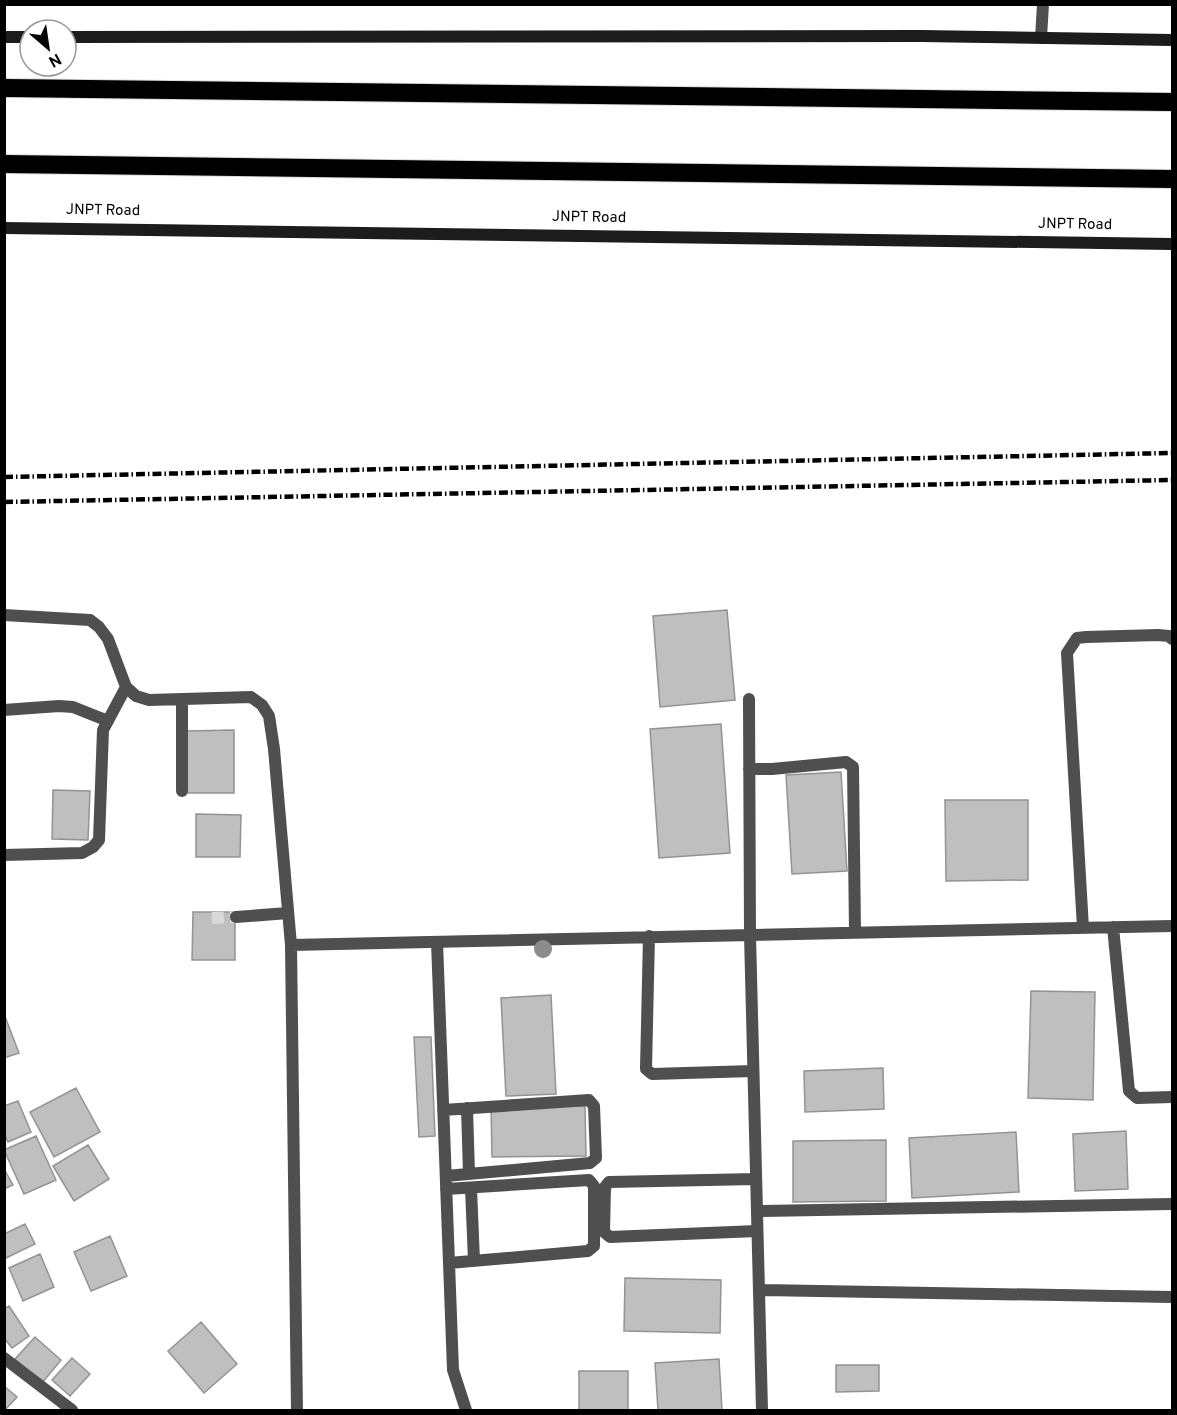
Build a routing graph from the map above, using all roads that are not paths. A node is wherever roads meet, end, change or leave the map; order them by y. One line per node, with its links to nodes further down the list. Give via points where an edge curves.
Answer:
1 (1043, 4): 3 (street)
2 (78, 37): 3 (street)
3 (1041, 38): 4 (street)
4 (1173, 40)
5 (4, 88): 6 (highway)
6 (1173, 102)
7 (4, 164): 8 (highway)
8 (1173, 179)
9 (4, 228): 10 (street, JNPT Road)
10 (1173, 244)
11 (4, 615): 13 (street, via 90,620 108,639)
12 (1173, 639): 25 (street, via 1158,634 1077,638 1067,653)
13 (126, 687): 14 (street, via 136,696 149,699); 17 (street)
14 (182, 699): 19 (street); 21 (street, via 250,697 269,716)
15 (748, 699): 18 (street)
16 (4, 710): 17 (street, via 73,707)
17 (108, 721): 20 (street, via 104,730 99,840 82,853)
18 (749, 769): 26 (street, via 846,762 852,768); 27 (street)
19 (182, 791)
20 (4, 855)
21 (288, 913): 22 (street); 30 (street)
22 (236, 917)
23 (1173, 926): 24 (street)
24 (1113, 927): 25 (street); 32 (street, via 1129,1091 1137,1098)
25 (1083, 928): 26 (street)
26 (855, 932): 27 (street)
27 (750, 935): 28 (street); 31 (street)
28 (649, 936): 29 (street); 31 (street, via 646,1069 652,1074)
29 (436, 942): 30 (street); 34 (street)
30 (291, 945): 49 (street)
31 (753, 1071): 37 (street)
32 (1173, 1097)
33 (467, 1108): 34 (street); 35 (street); 35 (street, via 589,1100 594,1106 596,1158 590,1163)
34 (443, 1110): 36 (street)
35 (469, 1174): 36 (street)
36 (446, 1176): 39 (street)
37 (756, 1179): 41 (street); 42 (street, via 609,1182 605,1187 604,1232 610,1237)
38 (471, 1188): 39 (street); 43 (street); 43 (street, via 589,1180 594,1186 594,1246 588,1251)
39 (446, 1189): 44 (street)
40 (1173, 1204): 41 (street)
41 (757, 1211): 42 (street)
42 (757, 1231): 45 (street)
43 (474, 1261): 44 (street)
44 (448, 1263): 50 (street, via 453,1370)
45 (759, 1290): 46 (street); 51 (street)
46 (1173, 1297)
47 (4, 1358): 48 (street)
48 (72, 1410)
49 (297, 1410)
50 (466, 1410)
51 (762, 1410)

